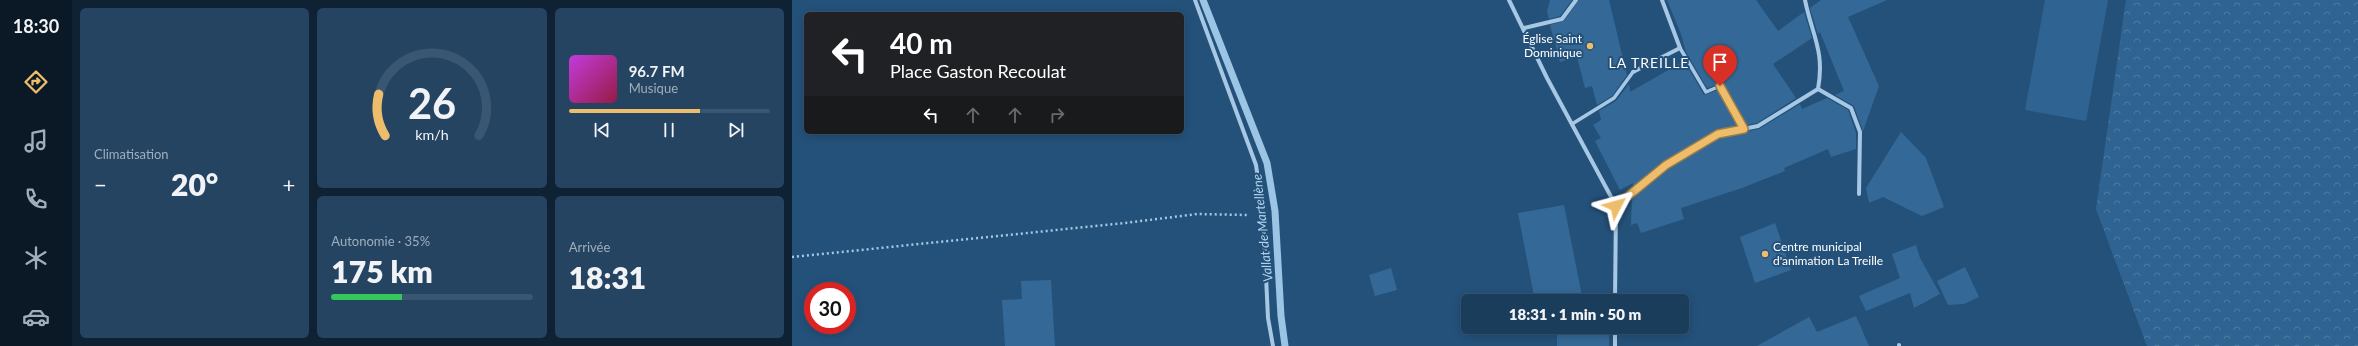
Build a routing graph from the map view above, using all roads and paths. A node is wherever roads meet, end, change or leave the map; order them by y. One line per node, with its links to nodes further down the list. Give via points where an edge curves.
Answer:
1 (1195, 0): 15 (street, via 1256,165)
2 (1508, 0): 6 (street)
3 (1576, 0): 6 (street, via 1562,19)
4 (1662, 0): 7 (street)
5 (1805, 0): 10 (street, via 1819,46 1821,70)
6 (1524, 28): 11 (street)
7 (1680, 48): 8 (street); 9 (street, via 1706,92)
8 (1634, 72): 11 (street, via 1614,98)
9 (1720, 86): 12 (street)
10 (1818, 88): 12 (street, via 1758,126); 13 (street, via 1851,108 1860,132)
11 (1572, 124): 14 (street)
12 (1744, 129): 14 (street, via 1718,134 1666,165)
13 (1859, 194)
14 (1616, 206): 17 (street)
15 (1263, 213): 16 (path, via 1197,214); 19 (street, via 1268,318)
16 (792, 257)
17 (1615, 294)
18 (1615, 334): 20 (street)
19 (1273, 346)
20 (1615, 346)

